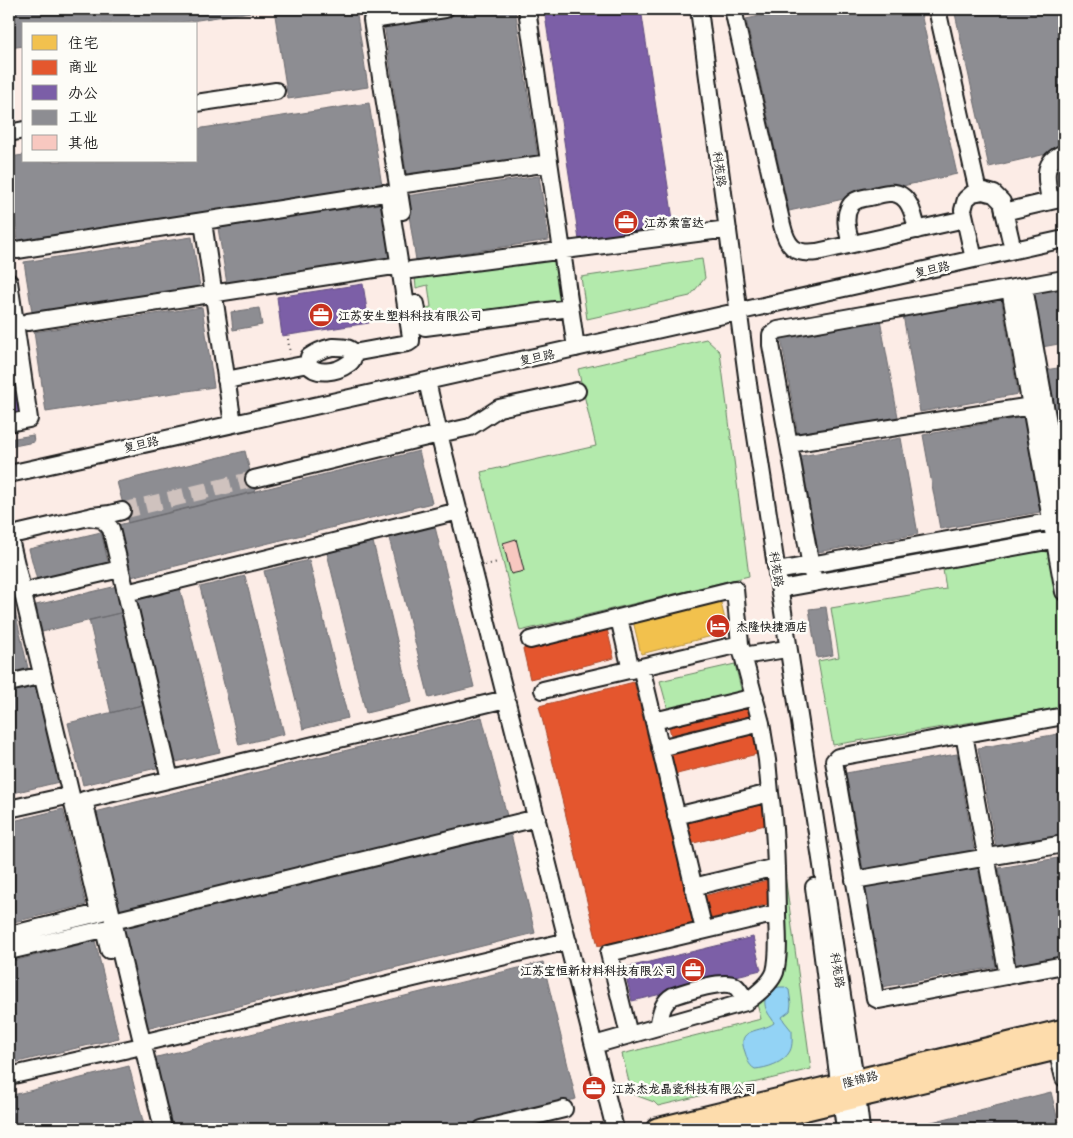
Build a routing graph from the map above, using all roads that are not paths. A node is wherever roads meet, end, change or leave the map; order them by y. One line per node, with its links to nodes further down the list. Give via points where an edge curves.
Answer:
1 (444, 9): 13 (street, via 372,20)
2 (527, 9): 12 (street)
3 (691, 9): 19 (street, 科苑路)
4 (699, 9): 19 (street, 科苑路)
5 (733, 9): 22 (street, via 785,238 790,246 808,253)
6 (937, 9): 14 (street)
7 (276, 91): 8 (street)
8 (198, 103)
9 (22, 130): 10 (street)
10 (9, 133)
11 (1064, 153): 15 (street, via 1052,160 1046,171)
12 (549, 163): 13 (street); 24 (street)
13 (398, 185): 27 (street)
14 (978, 192): 16 (street, via 994,194 1002,202); 17 (street, via 966,199)
15 (1057, 199): 16 (street)
16 (1004, 212): 25 (street)
17 (965, 219): 20 (street); 26 (street)
18 (203, 222): 23 (street); 27 (street, via 384,193 390,198); 31 (street)
19 (724, 229): 24 (street); 33 (street, 科苑路)
20 (917, 230): 22 (street); 22 (street, via 908,202 896,193 865,198 853,202 847,212)
21 (1064, 239): 25 (street, 复旦路)
22 (851, 244)
23 (17, 250)
24 (562, 250): 27 (street); 32 (street)
25 (1013, 250): 26 (street, 复旦路)
26 (974, 259): 33 (street, 复旦路)
27 (405, 268): 31 (street); 32 (street, via 419,323 425,327); 36 (street, via 410,341 408,344)
28 (1064, 279): 30 (street)
29 (9, 282): 42 (street, via 29,419)
30 (1017, 288): 41 (street); 45 (street, via 778,330 771,335 771,345); 51 (street)
31 (214, 293): 34 (street); 38 (street)
32 (570, 308): 35 (street)
33 (735, 313): 35 (street, 复旦路); 56 (street, 科苑路); 65 (street, 科苑路)
34 (28, 322)
35 (576, 348): 39 (street, 复旦路)
36 (353, 353): 37 (street, via 343,346 332,347 309,357); 37 (street, via 350,364 331,371 317,371)
37 (308, 364): 38 (street)
38 (226, 380): 43 (street)
39 (427, 381): 43 (street, 复旦路); 44 (street)
40 (577, 391): 44 (street, via 499,408 470,427)
41 (1031, 406): 45 (street); 51 (street)
42 (9, 423)
43 (233, 424): 46 (street, 复旦路)
44 (440, 434): 47 (street); 48 (street)
45 (789, 444): 54 (street)
46 (9, 474)
47 (254, 479)
48 (459, 510): 61 (street); 71 (street)
49 (122, 511): 50 (street)
50 (89, 517): 52 (street); 55 (street, via 102,519 111,529)
51 (1060, 518): 53 (street); 54 (street)
52 (14, 534): 67 (street)
53 (1060, 539): 57 (street); 60 (street)
54 (810, 564): 56 (street); 57 (street)
55 (120, 569): 58 (street); 61 (street)
56 (777, 570): 59 (street, 科苑路)
57 (814, 583): 59 (street)
58 (34, 589)
59 (780, 589): 104 (street, 科苑路)
60 (1064, 592)
61 (126, 593): 77 (street)
62 (619, 618): 63 (street); 64 (street, via 735,589); 66 (street)
63 (530, 640)
64 (742, 650): 65 (street); 66 (street); 70 (street)
65 (780, 650): 104 (street, 科苑路)
66 (636, 669): 69 (street); 73 (street)
67 (42, 675): 68 (street); 79 (street)
68 (9, 683)
69 (543, 690)
70 (755, 697): 73 (street); 74 (street)
71 (506, 698): 77 (street); 82 (street)
72 (1064, 716): 75 (street)
73 (654, 721): 76 (street)
74 (761, 723): 76 (street); 78 (street)
75 (964, 734): 84 (street); 86 (street, via 838,757 834,762)
76 (660, 748): 81 (street)
77 (170, 779): 89 (street, via 84,800)
78 (770, 793): 81 (street); 85 (street)
79 (71, 795): 80 (street); 91 (street, via 99,913)
80 (9, 809)
81 (676, 816): 87 (street)
82 (537, 818): 89 (street); 92 (street)
83 (1064, 844): 84 (street)
84 (986, 857): 86 (street); 95 (street)
85 (776, 867): 87 (street); 88 (street)
86 (854, 880): 95 (street, via 874,998 879,1000)
87 (693, 887): 90 (street)
88 (777, 913): 90 (street); 96 (street, via 778,956 774,974)
89 (113, 921): 100 (street)
90 (704, 930): 98 (street, via 609,953)
91 (9, 935)
92 (568, 941): 100 (street); 101 (street)
93 (9, 951): 100 (street, via 104,929)
94 (1064, 965): 95 (street)
95 (1008, 976)
96 (746, 1002): 97 (street); 97 (street, via 734,985 724,983 673,996 663,1005)
97 (658, 1027): 98 (street)
98 (629, 1035): 101 (street)
99 (1060, 1039): 103 (street); 104 (main road, 隆锦路)
100 (138, 1045): 102 (street); 106 (street); 107 (street)
101 (594, 1045): 109 (street)
102 (9, 1076)
103 (1064, 1078)
104 (848, 1090): 110 (main road, 隆锦路); 111 (main road, 隆锦路); 112 (street, 科苑路); 113 (street, 科苑路)
105 (564, 1109): 108 (street)
106 (152, 1129)
107 (163, 1129)
108 (482, 1129)
109 (615, 1129)
110 (657, 1129)
111 (724, 1129)
112 (845, 1129)
113 (861, 1129)

